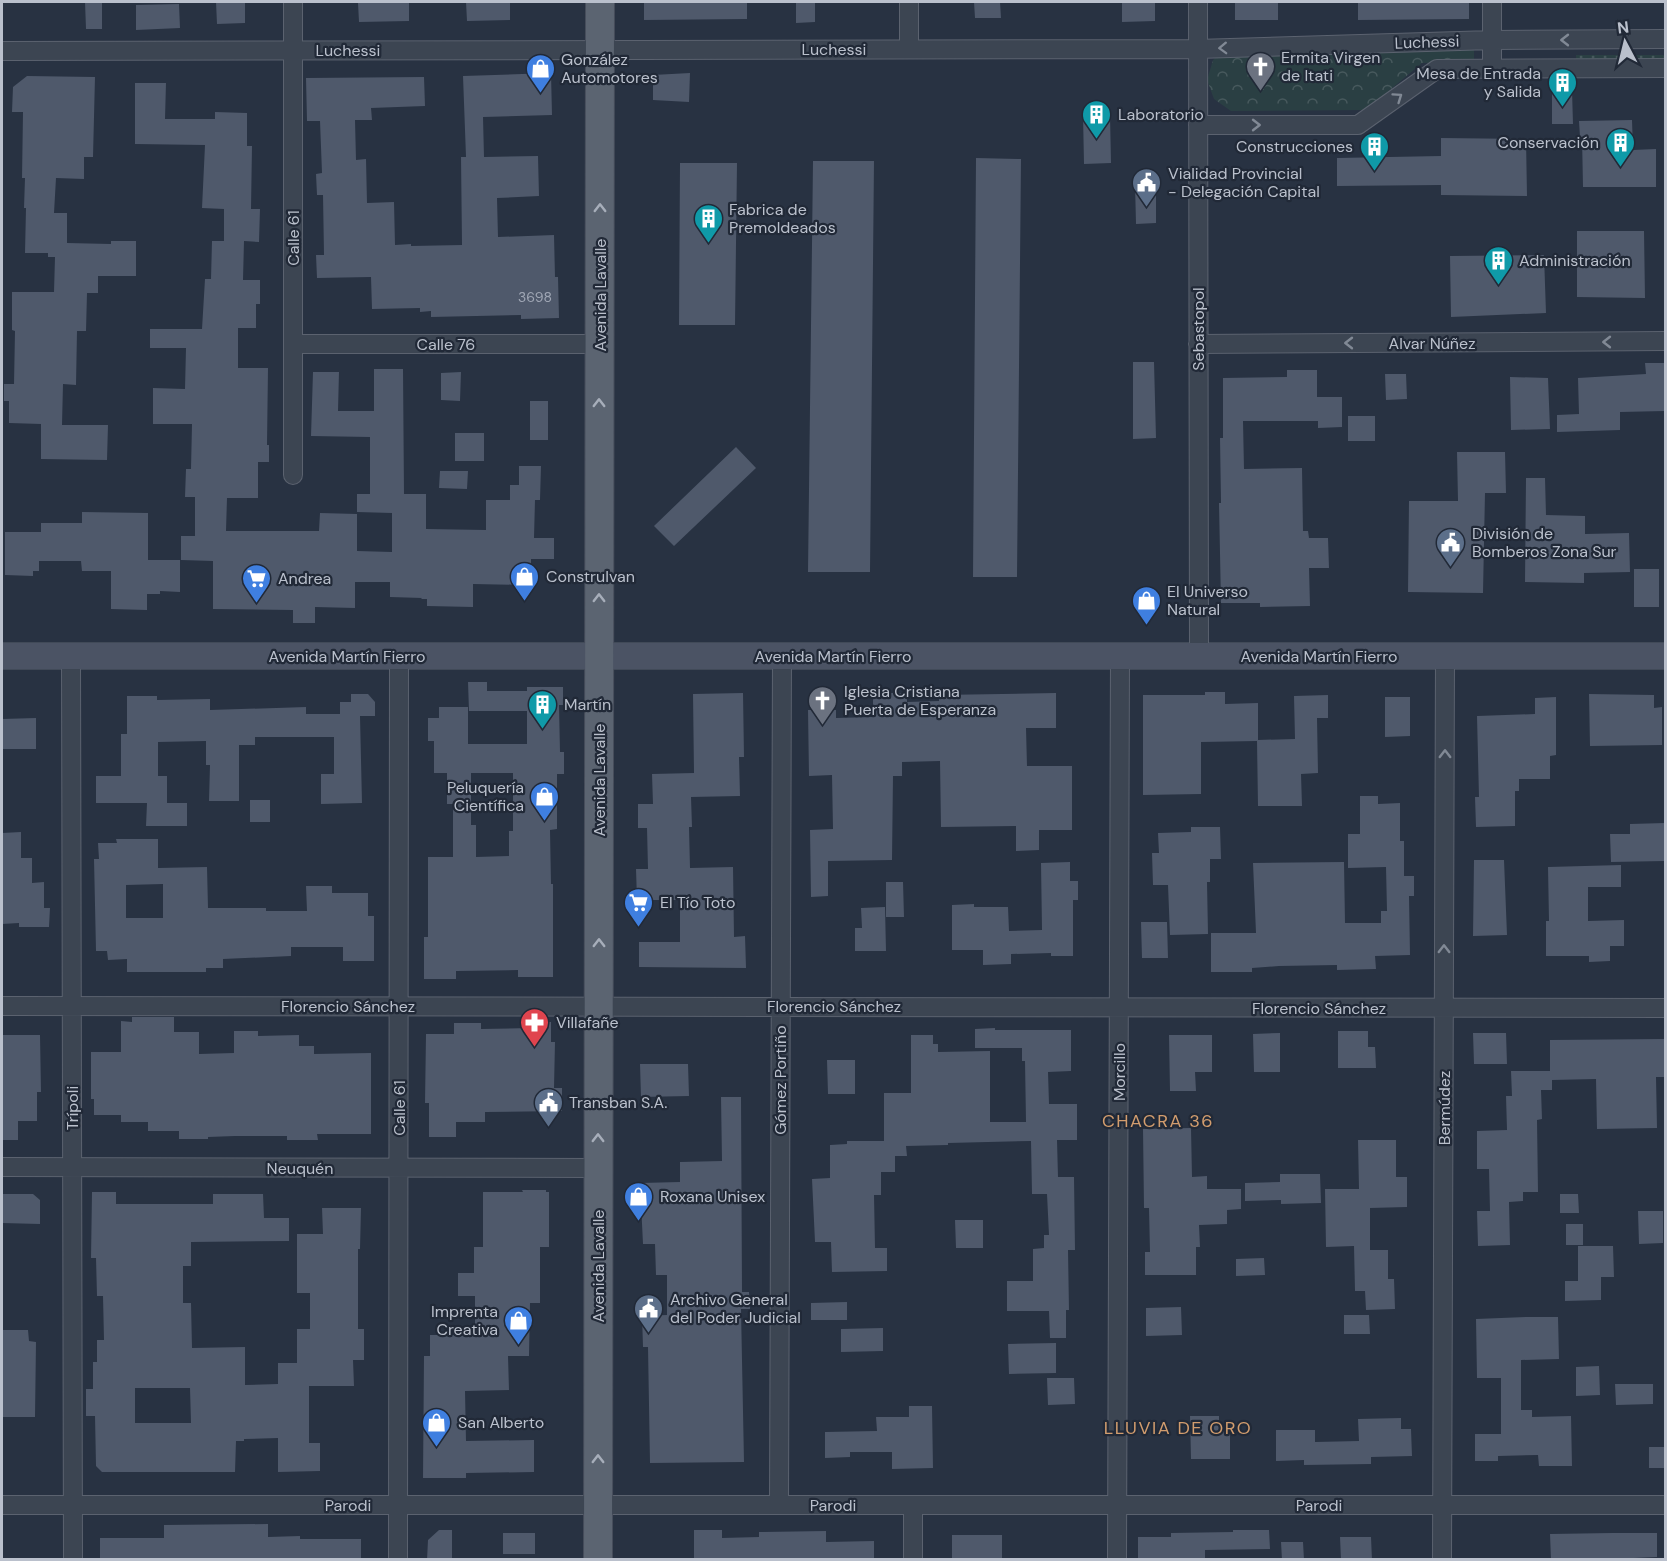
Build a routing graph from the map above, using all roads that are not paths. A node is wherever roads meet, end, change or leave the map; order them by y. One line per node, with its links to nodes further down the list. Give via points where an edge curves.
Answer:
1 (293, 2): 10 (street, Calle 61)
2 (600, 2): 11 (main road, Avenida Lavalle)
3 (909, 2): 8 (street)
4 (1197, 2): 9 (street, Sebastopol)
5 (1492, 2): 7 (street)
6 (1665, 39): 7 (street, Luchessi, one-way to 7)
7 (1491, 40): 9 (street, Luchessi, one-way to 9); 14 (street)
8 (909, 49): 9 (street, Luchessi); 11 (street, Luchessi)
9 (1197, 49): 15 (street, Sebastopol)
10 (292, 50): 11 (street, Luchessi); 12 (street, Luchessi); 17 (street, Calle 61)
11 (600, 50): 18 (main road, Avenida Lavalle, one-way to 11)
12 (2, 51)
13 (1665, 68): 14 (street, Luchessi)
14 (1491, 69): 15 (street, Luchessi, one-way to 14, via 1358,125 1437,69)
15 (1198, 125): 19 (street, Sebastopol)
16 (1665, 341): 19 (street, Alvar Núñez, one-way to 19)
17 (293, 344): 18 (street, Calle 76); 20 (street, Calle 61)
18 (600, 344): 23 (main road, Avenida Lavalle, one-way to 18)
19 (1198, 344): 26 (street, Sebastopol)
20 (293, 475)
21 (2, 656): 29 (main road, Avenida Martín Fierro)
22 (399, 656): 23 (main road, Avenida Martín Fierro); 29 (main road, Avenida Martín Fierro); 32 (street, Calle 61)
23 (599, 656): 24 (main road, Avenida Martín Fierro); 33 (main road, Avenida Lavalle, one-way to 23)
24 (782, 656): 25 (main road, Avenida Martín Fierro); 34 (street, Gómez Portiño)
25 (1120, 656): 26 (main road, Avenida Martín Fierro); 35 (street, Morcillo)
26 (1199, 656): 27 (main road, Avenida Martín Fierro)
27 (1445, 656): 28 (main road, Avenida Martín Fierro); 36 (street, Bermúdez, one-way to 27)
28 (1665, 656)
29 (71, 657): 31 (street, Trípoli)
30 (2, 1006): 31 (street, Florencio Sánchez)
31 (72, 1006): 32 (street, Florencio Sánchez); 39 (street, Trípoli)
32 (399, 1006): 33 (street, Florencio Sánchez); 40 (street, Calle 61)
33 (598, 1006): 34 (street, Florencio Sánchez); 41 (main road, Avenida Lavalle, one-way to 33)
34 (781, 1006): 35 (street, Florencio Sánchez); 47 (street, Gómez Portiño)
35 (1119, 1007): 36 (street, Florencio Sánchez); 49 (street, Morcillo)
36 (1444, 1008): 37 (street, Florencio Sánchez); 50 (street, Bermúdez)
37 (1665, 1008)
38 (2, 1167): 39 (street, Neuquén)
39 (72, 1168): 40 (street, Neuquén); 44 (street, Trípoli)
40 (398, 1168): 41 (street, Neuquén); 45 (street, Calle 61)
41 (598, 1168): 46 (main road, Avenida Lavalle, one-way to 41)
42 (1665, 1504): 50 (street, Parodi)
43 (2, 1505): 44 (street, Parodi)
44 (73, 1505): 45 (street, Parodi); 51 (street, Trípoli)
45 (398, 1505): 46 (street, Parodi); 52 (street, Calle 61)
46 (598, 1505): 47 (street, Parodi); 53 (main road, Avenida Lavalle)
47 (779, 1505): 48 (street, Parodi)
48 (913, 1505): 49 (street, Parodi); 54 (street)
49 (1117, 1505): 50 (street, Parodi); 55 (street, Morcillo)
50 (1442, 1505): 56 (street, Bermúdez)
51 (73, 1560)
52 (398, 1560)
53 (598, 1560)
54 (913, 1560)
55 (1117, 1560)
56 (1442, 1560)

